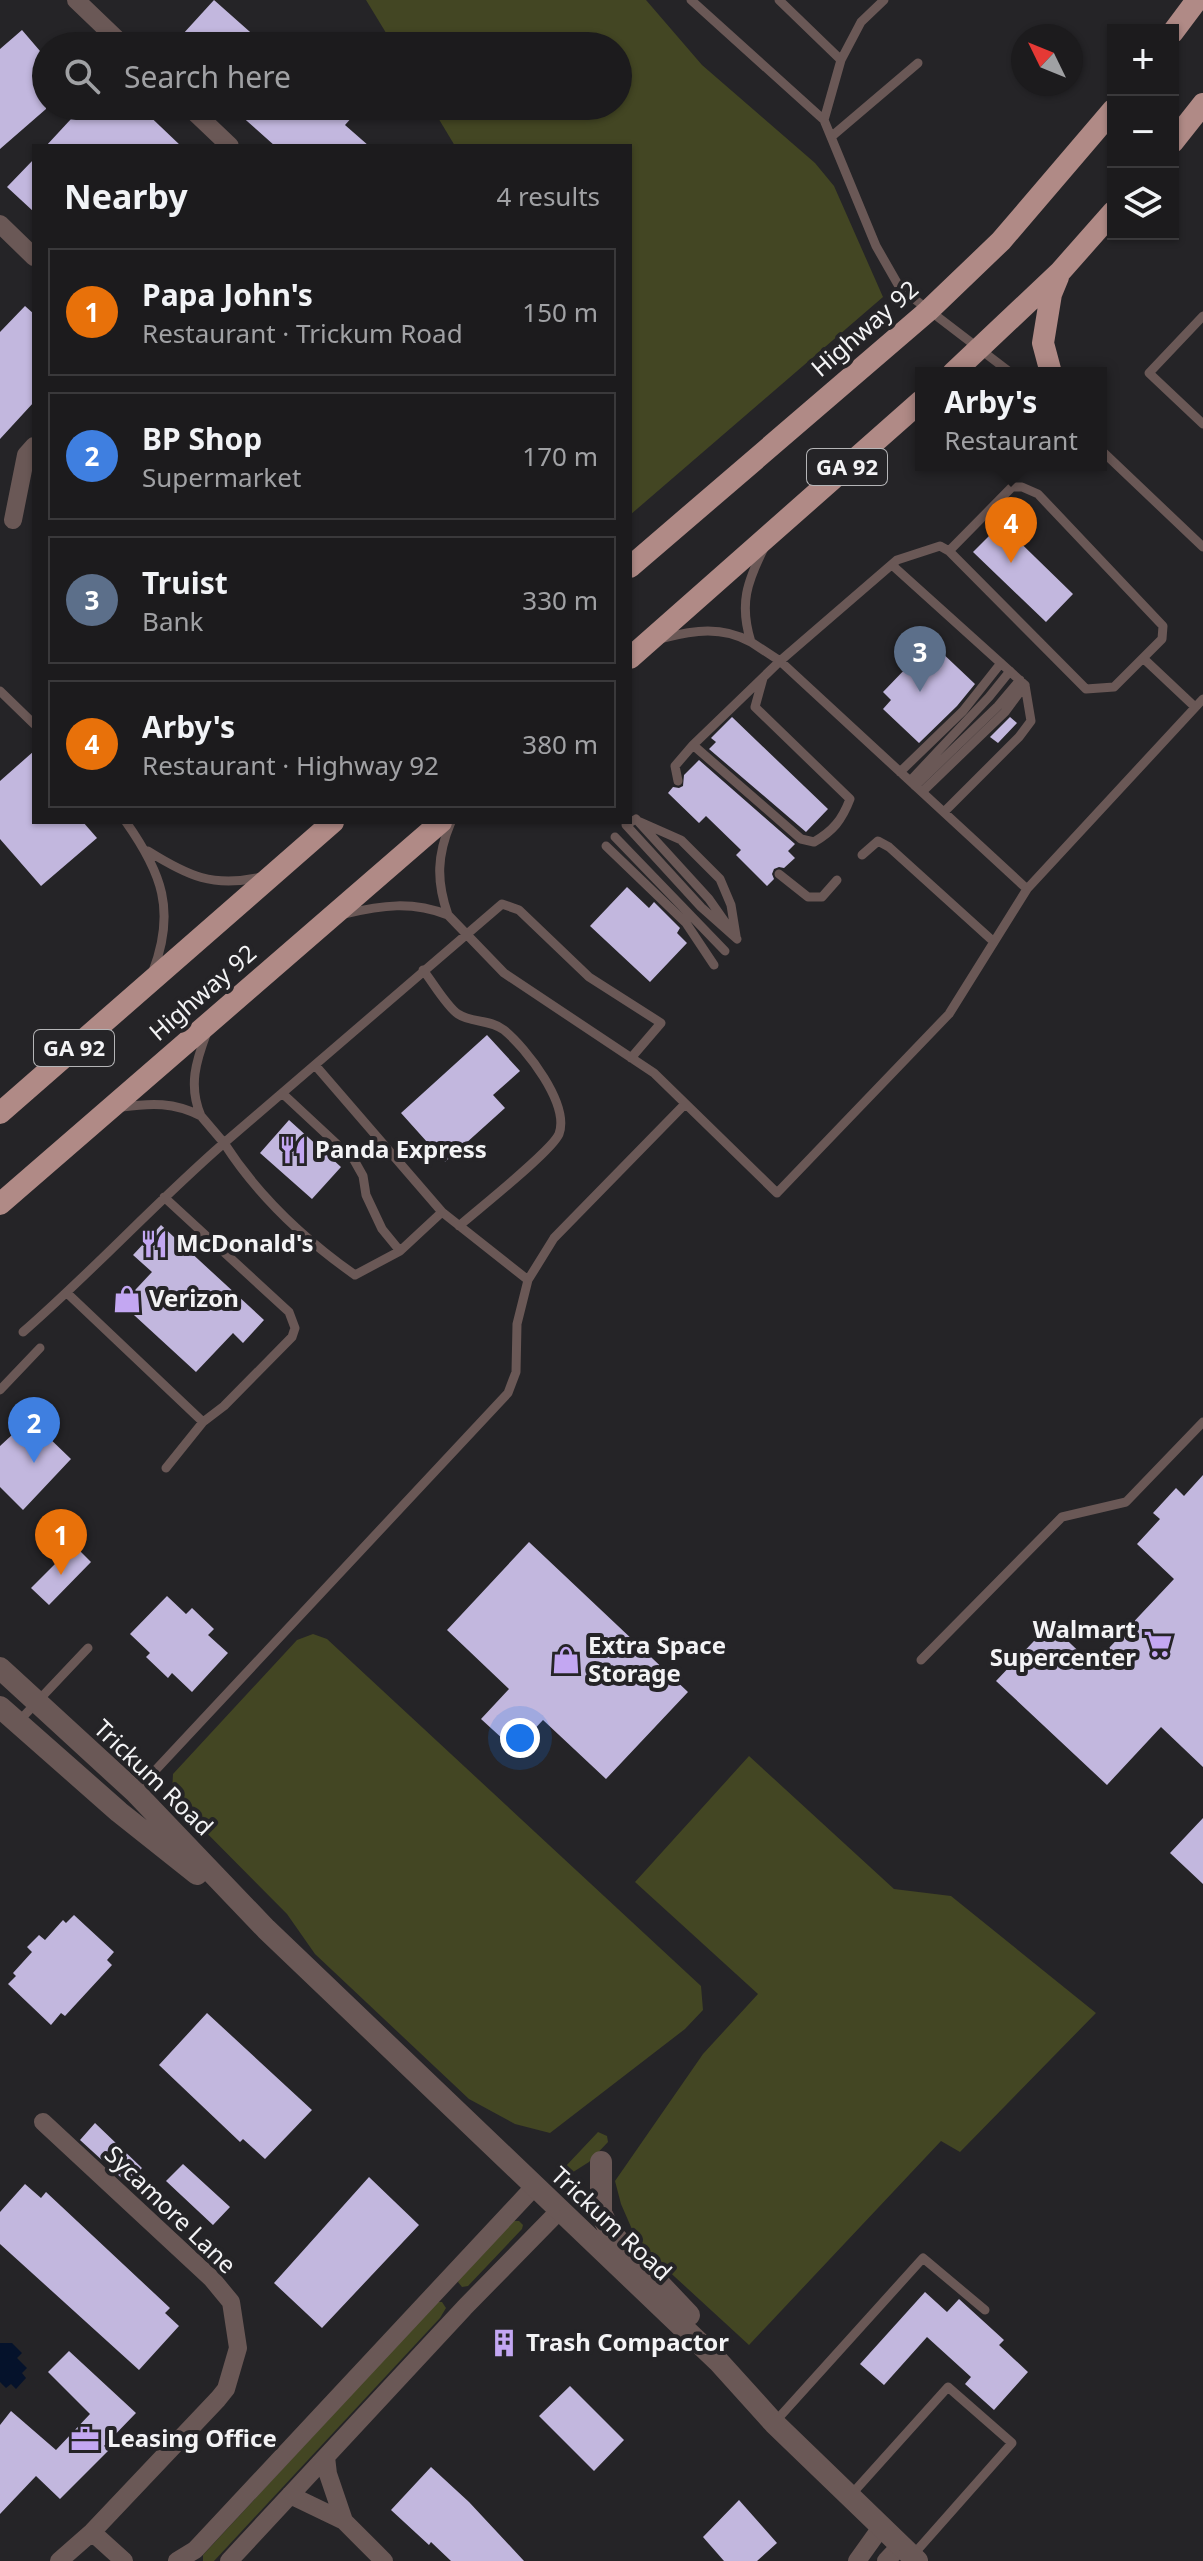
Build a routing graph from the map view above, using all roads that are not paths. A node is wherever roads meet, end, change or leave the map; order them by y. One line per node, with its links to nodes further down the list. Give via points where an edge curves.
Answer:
1 (76, 0): 7 (street)
2 (691, 0): 13 (lane)
3 (779, 0): 8 (lane)
4 (884, 0): 8 (lane, via 861,22)
5 (1197, 0): 6 (main road)
6 (1179, 24)
7 (109, 32)
8 (841, 60): 13 (lane)
9 (918, 63): 15 (lane)
10 (1203, 104): 14 (main road)
11 (1107, 117): 21 (main road, Highway 92 / GA 92, via 1001,241)
12 (203, 120): 16 (street)
13 (824, 120): 15 (lane)
14 (1179, 134)
15 (831, 137): 21 (lane, via 890,272 900,288)
16 (228, 144)
17 (1107, 219): 20 (main road)
18 (0, 224): 19 (street)
19 (32, 255)
20 (1060, 272): 23 (main road); 26 (main road, via 1043,343)
21 (928, 311): 23 (lane); 35 (main road, Highway 92 / GA 92)
22 (1203, 316): 28 (lane, via 1149,373)
23 (979, 350): 24 (main road); 25 (lane)
24 (960, 367)
25 (1003, 367)
26 (1049, 367)
27 (915, 406): 32 (main road, GA 92)
28 (1203, 424)
29 (32, 448): 31 (street, via 26,455)
30 (1107, 456): 33 (lane)
31 (13, 520)
32 (772, 533): 37 (main road, GA 92); 38 (lane, via 748,584 744,613)
33 (1203, 547)
34 (949, 551): 36 (lane, via 940,546); 40 (lane, via 1086,689 1114,687); 40 (lane, via 1012,487 1038,494 1163,626 1162,639)
35 (632, 565)
36 (892, 565): 41 (lane); 42 (lane)
37 (649, 641): 38 (lane, via 707,630); 39 (main road, GA 92)
38 (751, 642): 41 (lane)
39 (632, 656)
40 (1143, 658): 48 (lane)
41 (780, 661): 44 (lane); 51 (lane)
42 (1001, 663): 43 (lane); 51 (lane, via 963,711)
43 (1010, 671): 45 (lane); 53 (lane)
44 (763, 678): 50 (lane); 50 (lane, via 755,707 850,799 843,818 828,834 814,842 801,839)
45 (1022, 682): 53 (lane, via 1005,712); 54 (lane, via 1031,721)
46 (0, 691): 49 (lane)
47 (1203, 699): 48 (lane)
48 (1195, 707): 69 (lane)
49 (32, 722)
50 (693, 745): 52 (lane, via 675,766)
51 (900, 772): 53 (lane)
52 (678, 781)
53 (916, 786): 54 (lane)
54 (944, 812): 69 (lane)
55 (636, 819): 56 (lane); 73 (lane, via 709,899); 73 (lane, via 681,840 720,879)
56 (632, 821)
57 (127, 824): 64 (lane)
58 (331, 824): 67 (main road, Highway 92 / GA 92)
59 (439, 824): 71 (main road, Highway 92 / GA 92)
60 (450, 824): 70 (lane, via 439,872)
61 (628, 824): 73 (lane, via 701,907)
62 (615, 837): 75 (lane)
63 (606, 846): 76 (lane, via 686,923)
64 (146, 850): 67 (lane, via 206,880); 78 (lane, via 165,907 163,937)
65 (862, 855): 74 (lane, via 878,841 889,847)
66 (779, 874): 68 (lane, via 808,897 822,897)
67 (272, 875): 78 (main road, Highway 92 / GA 92)
68 (837, 880)
69 (1027, 889): 74 (lane)
70 (448, 915): 71 (lane, via 408,904); 72 (lane)
71 (330, 918): 79 (main road, Highway 92 / GA 92)
72 (466, 934): 77 (lane); 80 (lane, via 504,973); 80 (lane, via 502,904 519,910 589,977 661,1023)
73 (737, 939)
74 (994, 942): 83 (lane, via 949,1014 777,1193)
75 (725, 951)
76 (714, 965)
77 (423, 970): 81 (lane); 91 (lane, via 458,1014 492,1022 521,1047 553,1090 559,1115 559,1134 545,1152)
78 (148, 983): 85 (main road, Highway 92 / GA 92)
79 (213, 1020): 84 (main road, Highway 92 / GA 92); 86 (lane, via 193,1081)
80 (631, 1058): 83 (lane)
81 (315, 1065): 82 (lane); 90 (lane)
82 (282, 1093): 87 (lane); 92 (lane, via 354,1160 382,1229)
83 (685, 1104): 93 (lane, via 554,1238)
84 (110, 1108): 86 (lane, via 160,1103); 89 (main road, Highway 92 / GA 92)
85 (0, 1113)
86 (201, 1116): 87 (lane)
87 (224, 1143): 88 (lane); 92 (lane, via 246,1177 317,1249 355,1275)
88 (164, 1197): 94 (lane); 98 (lane, via 289,1312 295,1328 292,1337)
89 (0, 1204)
90 (442, 1212): 91 (lane); 92 (lane)
91 (459, 1226): 93 (lane)
92 (400, 1251)
93 (528, 1280): 106 (lane, via 517,1324 516,1372 508,1393)
94 (67, 1293): 95 (lane); 98 (lane)
95 (23, 1332)
96 (40, 1348): 97 (lane)
97 (0, 1390)
98 (203, 1422): 100 (lane)
99 (1203, 1422): 102 (lane, via 1126,1502 1062,1517)
100 (166, 1468)
101 (88, 1648): 104 (lane)
102 (921, 1660)
103 (0, 1668): 104 (street, Trickum Road)
104 (37, 1702): 105 (lane); 106 (street, Trickum Road)
105 (8, 1715): 107 (street, Trickum Road)
106 (135, 1792): 107 (street, Trickum Road)
107 (266, 1929): 110 (street, Trickum Road)
108 (43, 2122): 120 (street, Sycamore Lane, via 212,2279 231,2302 238,2348 226,2389)
109 (601, 2162): 113 (street, via 601,2213 611,2233 710,2336)
110 (534, 2187): 111 (street, Trickum Road); 125 (street, via 195,2550)
111 (559, 2211): 113 (street, Trickum Road); 115 (street)
112 (985, 2310): 114 (lane, via 923,2258)
113 (716, 2359): 114 (street, Trickum Road)
114 (774, 2423): 117 (street, Trickum Road)
115 (326, 2457): 116 (street); 118 (street)
116 (290, 2495): 118 (street); 126 (street)
117 (850, 2496): 119 (street, Trickum Road); 122 (lane, via 948,2387 1012,2443)
118 (344, 2521): 127 (street)
119 (882, 2526): 122 (street, Trickum Road); 128 (street)
120 (92, 2532): 121 (street, Sycamore Lane); 124 (street)
121 (75, 2553): 123 (street, Sycamore Lane)
122 (904, 2556)
123 (59, 2561)
124 (124, 2561)
125 (177, 2561)
126 (229, 2561)
127 (384, 2561)
128 (857, 2561)

